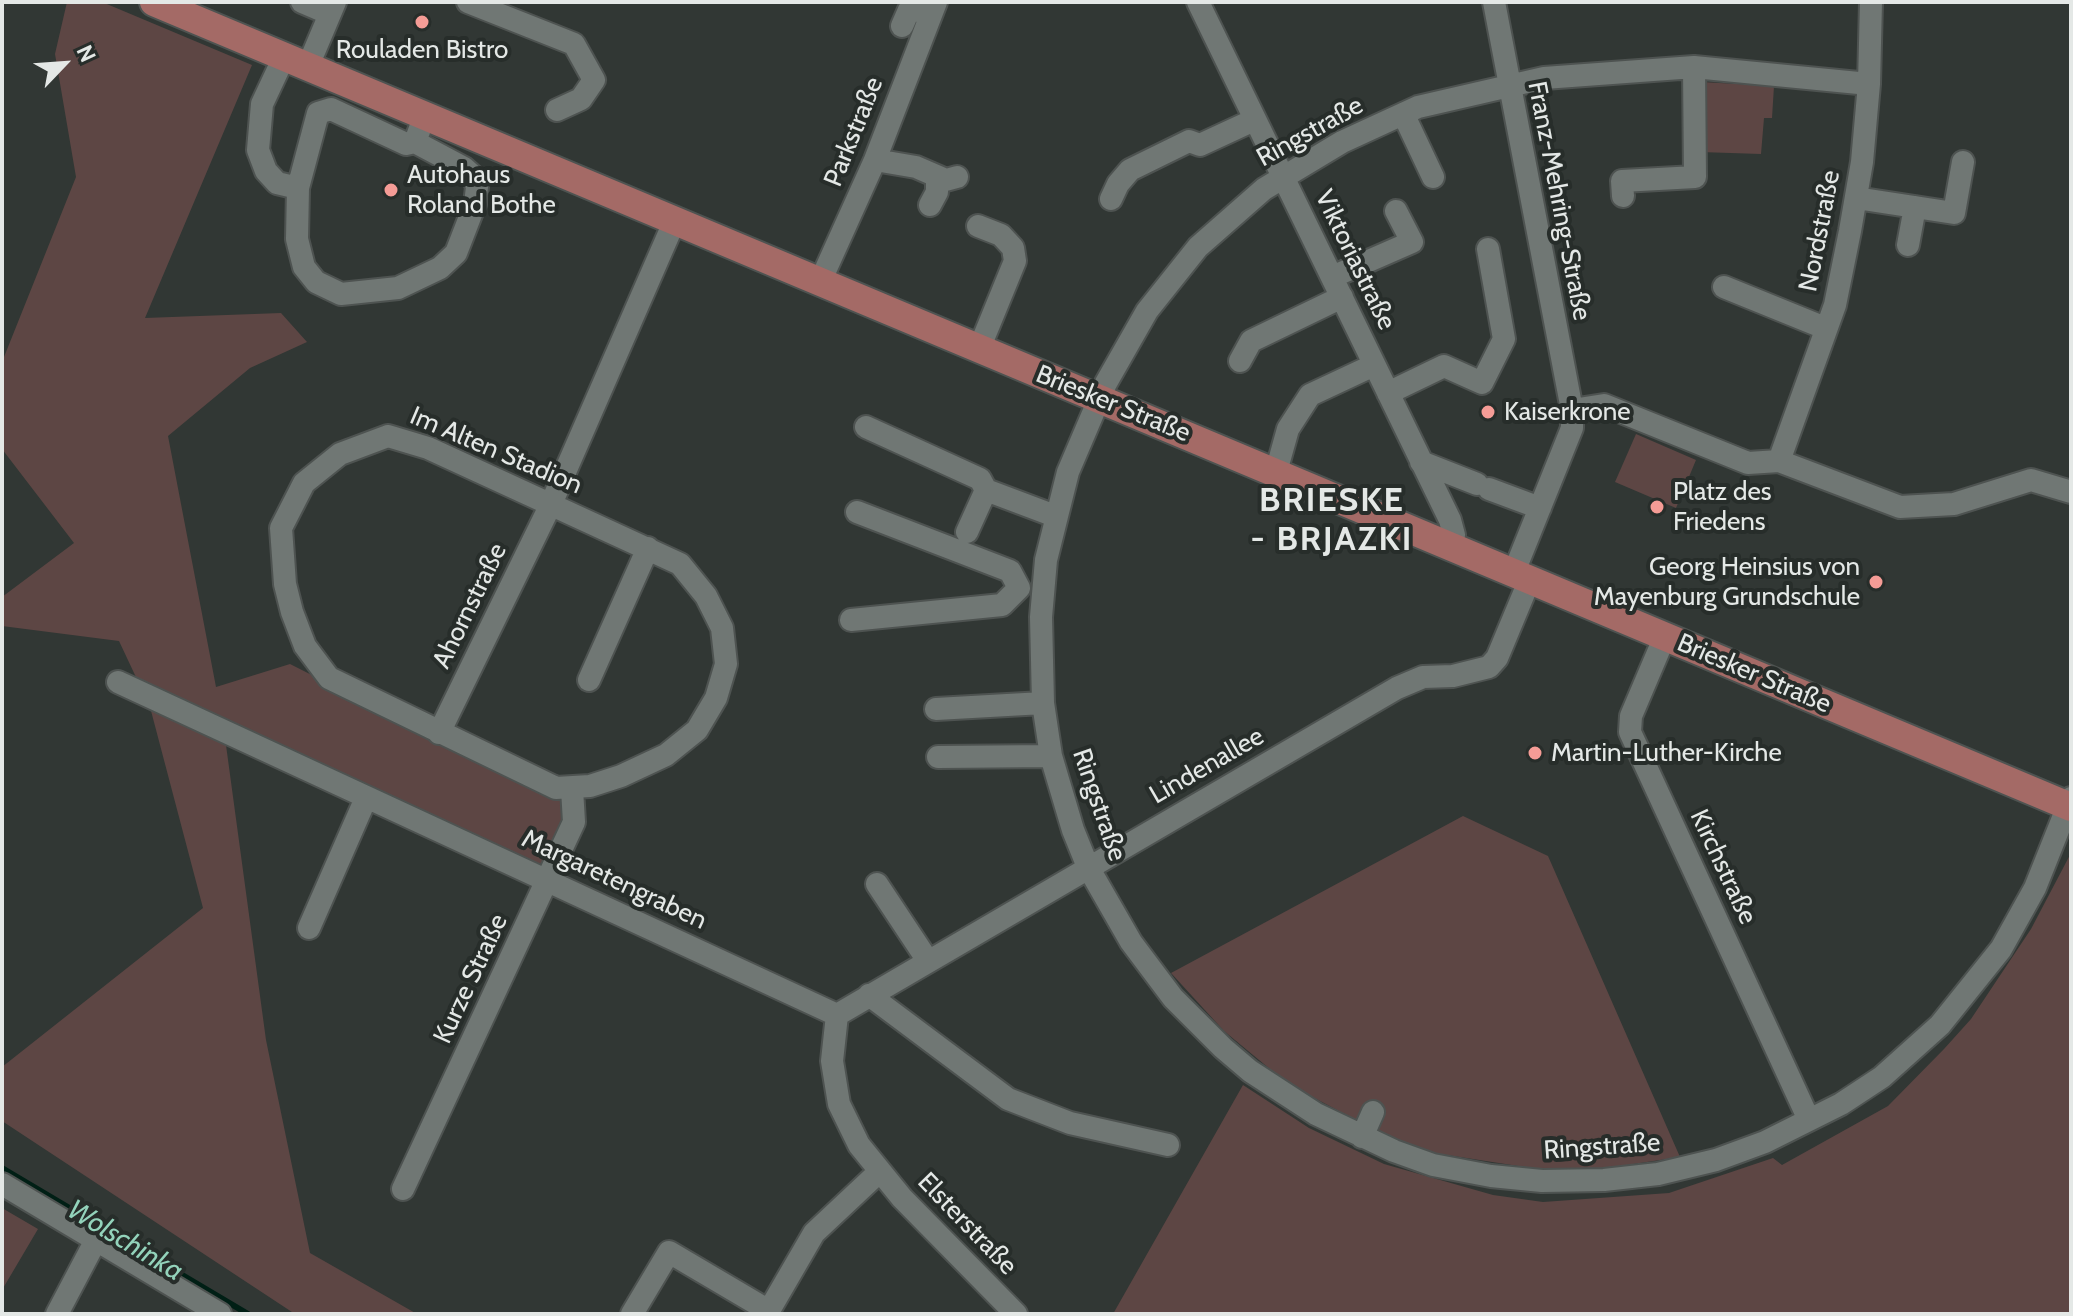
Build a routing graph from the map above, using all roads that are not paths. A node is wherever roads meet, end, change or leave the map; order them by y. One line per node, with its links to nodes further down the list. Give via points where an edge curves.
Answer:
1 (154, 2): 10 (main road, Briesker Straße)
2 (302, 2): 8 (street)
3 (468, 2): 14 (street, via 574,44 594,80 581,99)
4 (1198, 2): 16 (street, Viktoriastraße)
5 (1494, 2): 13 (street, Franz-Mehring-Straße)
6 (1871, 2): 12 (street, Nordstraße)
7 (934, 7): 9 (street, via 909,10); 19 (street, Parkstraße)
8 (332, 8): 10 (street)
9 (902, 26)
10 (296, 62): 15 (main road, Briesker Straße); 23 (street, via 262,104 258,150 277,183)
11 (1694, 67): 12 (street, Ringstraße); 13 (street, Ringstraße); 24 (street, via 1695,177 1622,181)
12 (1869, 84): 25 (street, Nordstraße)
13 (1508, 85): 21 (street, Ringstraße, via 1418,107); 43 (street, Franz-Mehring-Straße)
14 (557, 110)
15 (425, 115): 18 (street); 30 (main road, Briesker Straße)
16 (1254, 120): 21 (street, Viktoriastraße); 26 (street, via 1200,145 1189,141 1130,170)
17 (1408, 124): 22 (street)
18 (415, 142): 23 (street, via 406,144 323,109); 23 (street, via 464,168 477,187 456,253 440,268 398,288 341,294 316,282 304,267 297,239)
19 (875, 160): 27 (street, via 947,177); 34 (street, Parkstraße)
20 (1963, 162): 28 (street, via 1954,213)
21 (1283, 175): 35 (street, Viktoriastraße); 42 (street, Ringstraße, via 1173,274)
22 (1433, 177)
23 (298, 188)
24 (1623, 196)
25 (1856, 198): 28 (street); 45 (street, Nordstraße, via 1835,305)
26 (1111, 199)
27 (930, 205)
28 (1915, 207): 32 (street)
29 (1396, 211): 35 (street, via 1412,242)
30 (675, 220): 34 (main road, Briesker Straße); 50 (street, Ahornstraße)
31 (978, 226): 38 (street, via 1001,235 1013,248 1015,261)
32 (1908, 245)
33 (1488, 249): 41 (street, via 1504,339 1482,383 1444,366)
34 (820, 282): 38 (main road, Briesker Straße)
35 (1337, 287): 39 (street, via 1251,341); 40 (street, Viktoriastraße)
36 (1724, 287): 37 (street)
37 (1820, 326)
38 (979, 349): 42 (main road, Briesker Straße)
39 (1240, 361)
40 (1374, 365): 41 (street, Viktoriastraße); 47 (street, via 1310,395 1288,429)
41 (1388, 393): 46 (street, Viktoriastraße)
42 (1099, 399): 47 (main road, Briesker Straße); 53 (street, Ringstraße)
43 (1572, 410): 45 (street, via 1604,405 1748,463); 51 (street, via 1572,428)
44 (866, 427): 49 (street, via 980,479)
45 (1779, 461): 48 (street, via 1900,507 1954,504 2031,480)
46 (1421, 462): 51 (street); 55 (street, Viktoriastraße, via 1453,528)
47 (1276, 472): 55 (main road, Briesker Straße)
48 (2069, 489)
49 (986, 490): 53 (street); 54 (street)
50 (551, 504): 56 (street, Im Alten Stadion); 66 (street, Ahornstraße); 66 (street, Im Alten Stadion, via 428,448 388,436 340,454 304,483 291,503 281,528 282,558 288,598 305,646 329,678)
51 (1540, 508): 57 (street)
52 (857, 512): 58 (street, via 1010,571)
53 (1055, 516): 59 (street, Ringstraße)
54 (967, 532)
55 (1450, 544): 57 (main road, Briesker Straße)
56 (648, 548): 62 (street); 69 (street, Im Alten Stadion, via 680,564 706,596 722,628 726,664 716,698 697,730 666,755 621,776)
57 (1522, 575): 61 (main road, Briesker Straße); 72 (street, Lindenallee, via 1497,658 1489,667 1423,677 1397,688)
58 (1019, 588): 59 (street); 60 (street, via 1002,605)
59 (1043, 589): 64 (street, Ringstraße)
60 (851, 620)
61 (1665, 636): 71 (main road, Briesker Straße); 80 (street, Kirchstraße, via 1631,716 1630,732)
62 (589, 680)
63 (118, 682): 70 (street, Margaretengraben)
64 (1043, 703): 65 (street); 67 (street, Ringstraße)
65 (936, 709)
66 (439, 733): 69 (street, Im Alten Stadion, via 529,777)
67 (1051, 756): 68 (street); 72 (street, Ringstraße)
68 (938, 757)
69 (572, 789): 73 (street, Kurze Straße, via 574,822)
70 (366, 798): 73 (street, Margaretengraben); 75 (street)
71 (2070, 803): 80 (street, Ringstraße, via 2015,925 1948,1014 1882,1077)
72 (1088, 867): 76 (street, Lindenallee); 81 (street, Ringstraße, via 1139,953 1193,1019 1269,1084)
73 (549, 881): 78 (street, Margaretengraben); 85 (street, Kurze Straße)
74 (877, 884): 76 (street)
75 (309, 928)
76 (928, 961): 77 (street, Lindenallee)
77 (869, 995): 78 (street, Lindenallee); 82 (street, via 1008,1099 1070,1123)
78 (837, 1015): 83 (street, Elsterstraße, via 832,1061 839,1104)
79 (1373, 1112): 81 (street)
80 (1809, 1120): 81 (street, Ringstraße, via 1716,1160 1604,1180 1491,1176 1433,1165)
81 (1362, 1137)
82 (1168, 1145)
83 (879, 1172): 87 (street, Elsterstraße, via 814,1233); 91 (street, Elsterstraße)
84 (2, 1184): 86 (street)
85 (403, 1189)
86 (96, 1240): 88 (street); 89 (street)
87 (768, 1312): 90 (street, via 669,1252)
88 (57, 1314)
89 (220, 1314)
90 (632, 1314)
91 (1016, 1314)

